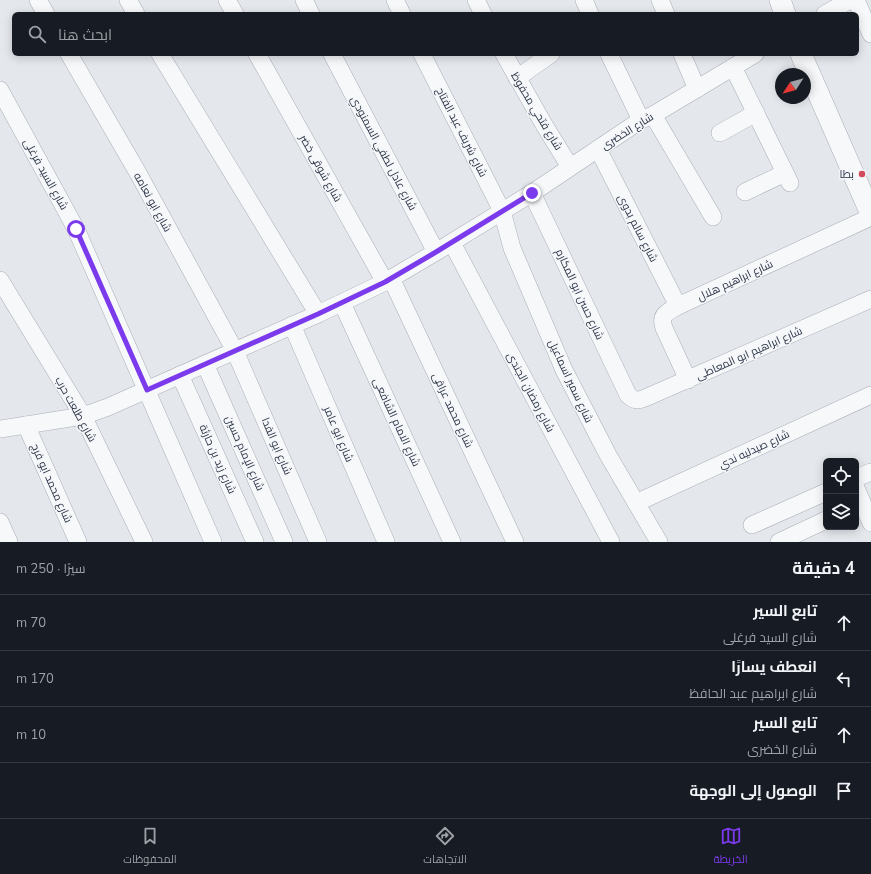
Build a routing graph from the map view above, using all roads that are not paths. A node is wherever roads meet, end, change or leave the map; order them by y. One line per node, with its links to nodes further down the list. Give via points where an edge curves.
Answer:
1 (38, 0): 12 (street)
2 (128, 0): 13 (street)
3 (227, 0): 14 (street)
4 (304, 0): 15 (street)
5 (395, 0): 16 (street)
6 (476, 0): 17 (street)
7 (584, 0): 18 (street)
8 (660, 0): 19 (street)
9 (780, 0): 20 (street)
10 (850, 0): 21 (street)
11 (856, 0): 22 (street)
12 (45, 12)
13 (135, 12)
14 (234, 12)
15 (310, 12)
16 (401, 12)
17 (482, 12)
18 (589, 12)
19 (665, 12)
20 (784, 12)
21 (829, 12)
22 (871, 34)
23 (70, 56): 58 (street, شارع ابو نعامه, via 138,173)
24 (161, 56): 56 (street)
25 (258, 56): 52 (street, شارع شوقى خضر)
26 (333, 56): 50 (street, شارع عادل لطفي السمنودي)
27 (423, 56): 45 (street, شارع شريف عبد الفتاح)
28 (505, 56): 35 (street, شارع فتحي محفوظ)
29 (548, 56): 35 (street)
30 (611, 56): 39 (street)
31 (683, 56): 36 (street)
32 (752, 56): 34 (street, شارع الخضرى)
33 (802, 56): 46 (street)
34 (733, 67): 36 (street, شارع الخضرى); 38 (street)
35 (517, 78): 42 (street, شارع فتحي محفوظ)
36 (697, 89): 39 (street, شارع الخضرى)
37 (0, 90): 62 (street, شارع السيد فرغلى, via 76,229)
38 (756, 113): 40 (street); 43 (street, via 788,178)
39 (647, 118): 41 (street, شارع الخضرى); 47 (street)
40 (720, 133)
41 (598, 149): 42 (street, شارع الخضرى); 55 (street, شارع سالم بدوى)
42 (570, 167): 44 (street, شارع الخضرى)
43 (745, 192)
44 (532, 193): 45 (street, شارع الخضرى); 63 (street, شارع حسن ابو المكارم)
45 (502, 211): 49 (street, شارع الخضرى); 72 (street, شارع سمير اسماعيل, via 512,248 564,370)
46 (871, 214)
47 (713, 217)
48 (871, 217): 55 (street, شارع ابراهيم هلال)
49 (452, 243): 50 (street, شارع الخضرى); 87 (street, شارع رمضان الجندى)
50 (436, 252): 52 (street, شارع الخضرى)
51 (0, 280): 65 (street, شارع طلعت حرب)
52 (388, 280): 54 (street, شارع الخضرى); 86 (street, شارع محمد عراقى)
53 (871, 299): 61 (street, شارع ابراهيم ابو المعاطى)
54 (342, 303): 56 (street, شارع الخضرى); 85 (street, شارع الامام الشافعى)
55 (678, 306): 61 (street, شارع ابراهيم هلال, via 665,315 662,322)
56 (318, 314): 57 (street, شارع الخضرى)
57 (292, 325): 58 (street, شارع الخضرى); 84 (street, شارع ابو عامر)
58 (235, 351): 59 (street, شارع الخضرى); 83 (street, شارع ابو الفدا)
59 (205, 364): 60 (street, شارع الخضرى); 82 (street, شارع الإمام حسين)
60 (180, 375): 62 (street, شارع الخضرى); 81 (street, شارع زيد بن حارثة)
61 (688, 380): 63 (street, شارع ابراهيم ابو المعاطى, via 639,400 634,400)
62 (147, 390): 65 (street, شارع الخضرى); 80 (street, شارع السيد فرغلى)
63 (628, 395)
64 (871, 395): 72 (street, شارع صيدليه ندي)
65 (83, 416): 66 (street, شارع الخضرى); 79 (street, شارع طلعت حرب)
66 (26, 425): 67 (street, شارع الخضرى); 78 (street, شارع محمد ابو فرج)
67 (0, 429)
68 (871, 472): 69 (street)
69 (859, 477)
70 (823, 493): 76 (street)
71 (859, 501): 75 (street)
72 (636, 503): 88 (street, شارع سمير اسماعيل)
73 (823, 521): 89 (street)
74 (0, 522): 77 (street)
75 (871, 522)
76 (752, 525)
77 (9, 542)
78 (78, 542)
79 (144, 542)
80 (213, 542)
81 (255, 542)
82 (284, 542)
83 (318, 542)
84 (386, 542)
85 (452, 542)
86 (515, 542)
87 (611, 542)
88 (659, 542)
89 (779, 542)

